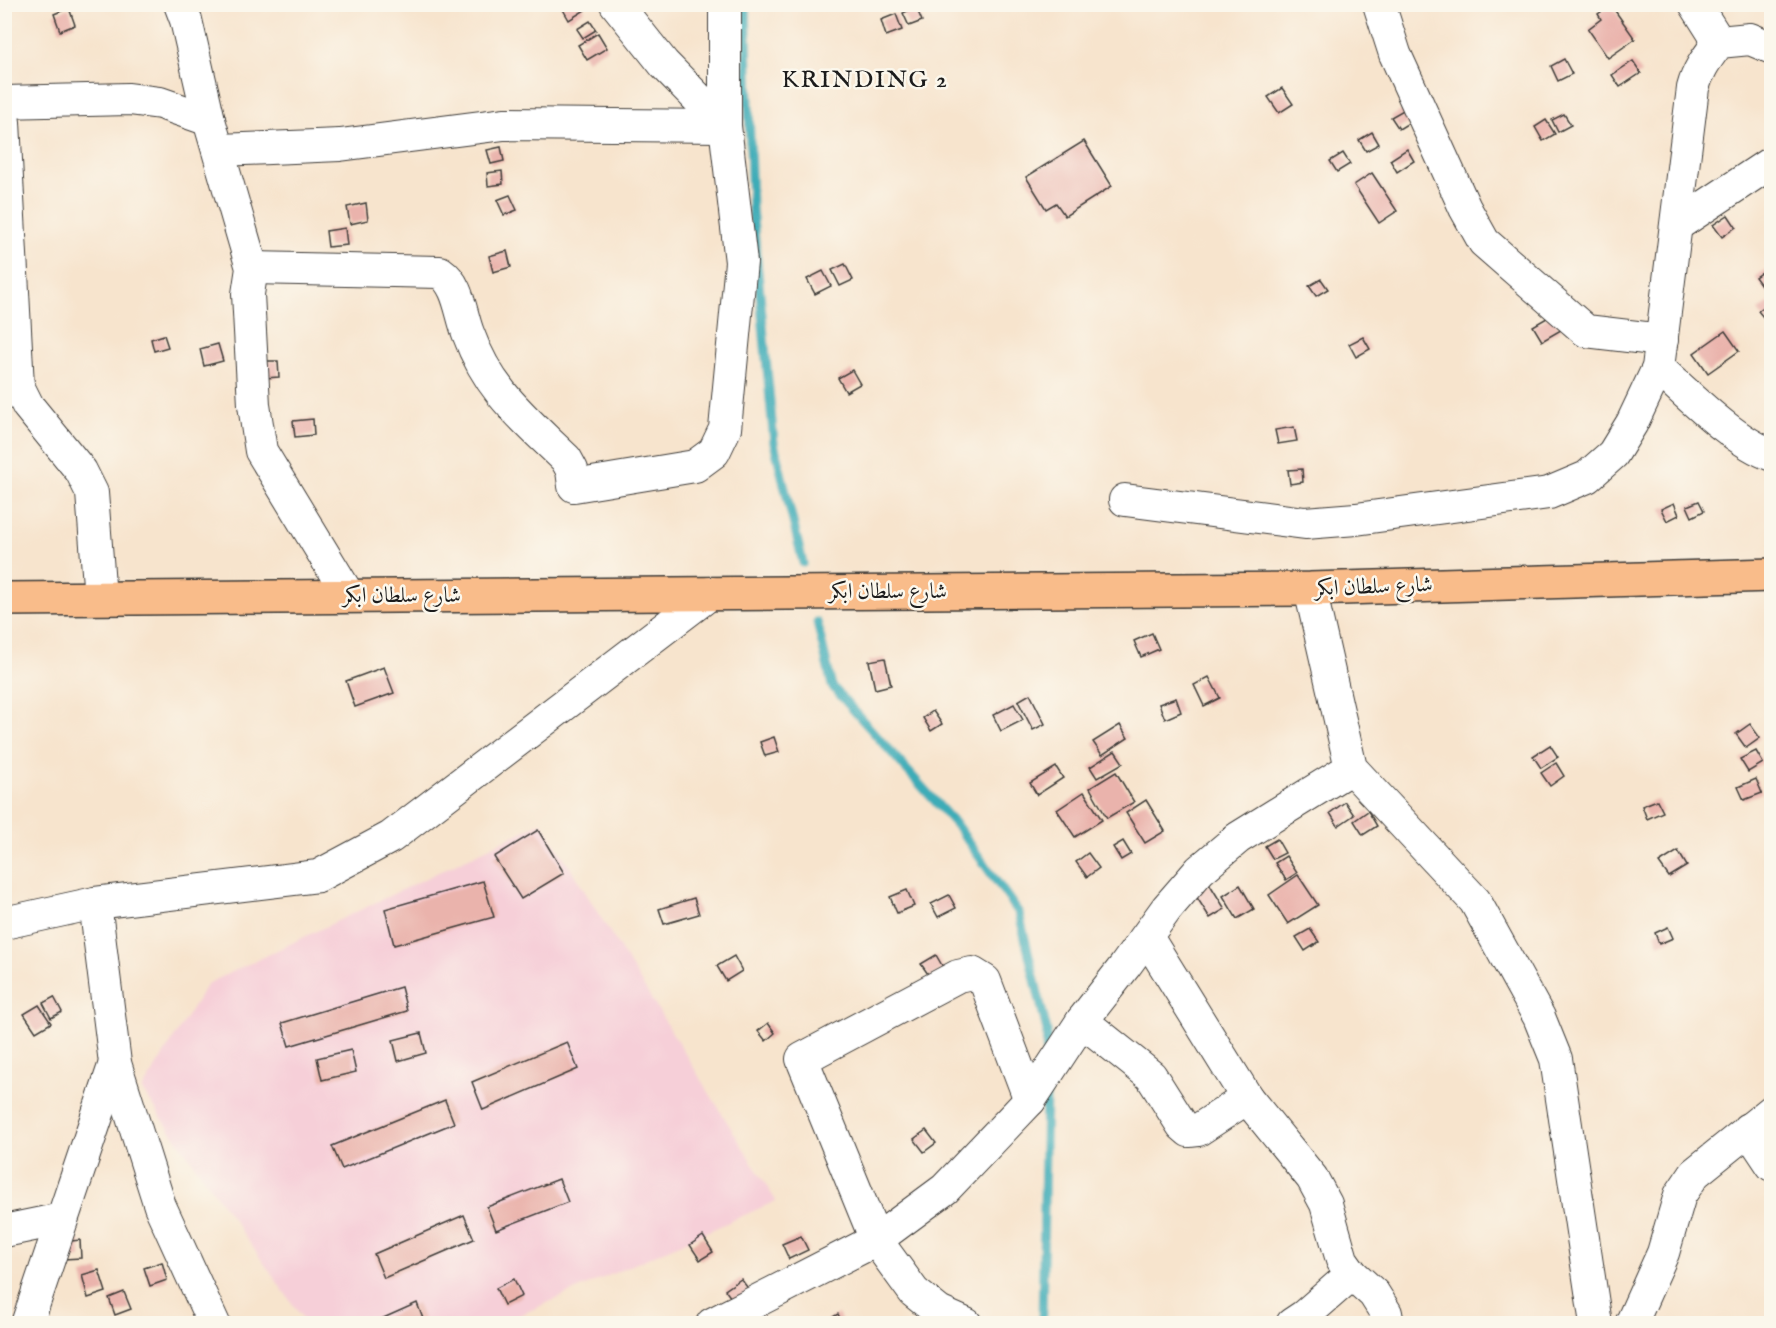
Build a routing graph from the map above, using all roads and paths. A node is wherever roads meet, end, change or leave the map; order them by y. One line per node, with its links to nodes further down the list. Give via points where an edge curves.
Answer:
1 (180, 4): 9 (street)
2 (615, 4): 11 (street, via 664,64)
3 (725, 4): 11 (street)
4 (1379, 4): 16 (street, via 1395,54 1484,242 1586,331)
5 (1695, 4): 6 (street)
6 (1719, 42): 7 (street, via 1750,39); 14 (street, via 1701,66 1693,88)
7 (1772, 48)
8 (4, 102): 9 (street, via 129,99 160,104)
9 (209, 120): 12 (street)
10 (4, 122): 24 (street, via 18,386 28,406 81,471 92,493)
11 (725, 126): 12 (street, via 504,124 340,145); 15 (street, via 740,274 725,429 714,452 695,466 574,486 566,459 506,401 486,374 454,290 440,272)
12 (219, 150): 15 (street)
13 (1772, 162): 14 (street)
14 (1677, 225): 16 (street)
15 (252, 268): 22 (street, via 248,294 254,405 261,451)
16 (1660, 354): 17 (street, via 1740,439); 18 (street, via 1632,423 1613,454 1587,477 1549,493 1305,523)
17 (1772, 455)
18 (1125, 500)
19 (1772, 574): 20 (highway, شارع سلطان ابكر)
20 (1310, 588): 21 (highway, شارع سلطان ابكر); 25 (street)
21 (711, 593): 22 (highway, شارع سلطان ابكر); 26 (street, via 391,837 318,876)
22 (349, 596): 24 (highway, شارع سلطان ابكر)
23 (4, 598): 24 (highway, شارع سلطان ابكر)
24 (100, 598)
25 (1351, 768): 28 (street, via 1238,838 1200,870); 45 (street, via 1475,901 1539,1017 1556,1059)
26 (95, 903): 27 (street); 30 (street)
27 (4, 923)
28 (1147, 937): 29 (street); 31 (street)
29 (1082, 1021): 31 (street, via 1151,1076 1189,1131 1198,1130); 32 (street)
30 (115, 1063): 35 (street); 40 (street, via 160,1206)
31 (1247, 1098): 38 (street, via 1312,1178 1326,1204 1342,1260)
32 (1030, 1100): 37 (street, via 945,1189); 37 (street, via 985,981 972,973 958,976 802,1059)
33 (1760, 1120): 34 (street); 46 (street, via 1695,1173 1680,1195 1663,1253)
34 (1772, 1165)
35 (62, 1219): 36 (street); 39 (street)
36 (4, 1231)
37 (876, 1240): 41 (street); 42 (street, via 914,1292 939,1312)
38 (1352, 1274): 43 (street); 44 (street, via 1374,1294)
39 (27, 1323)
40 (214, 1323)
41 (713, 1323)
42 (966, 1323)
43 (1292, 1323)
44 (1388, 1323)
45 (1596, 1323)
46 (1631, 1323)

